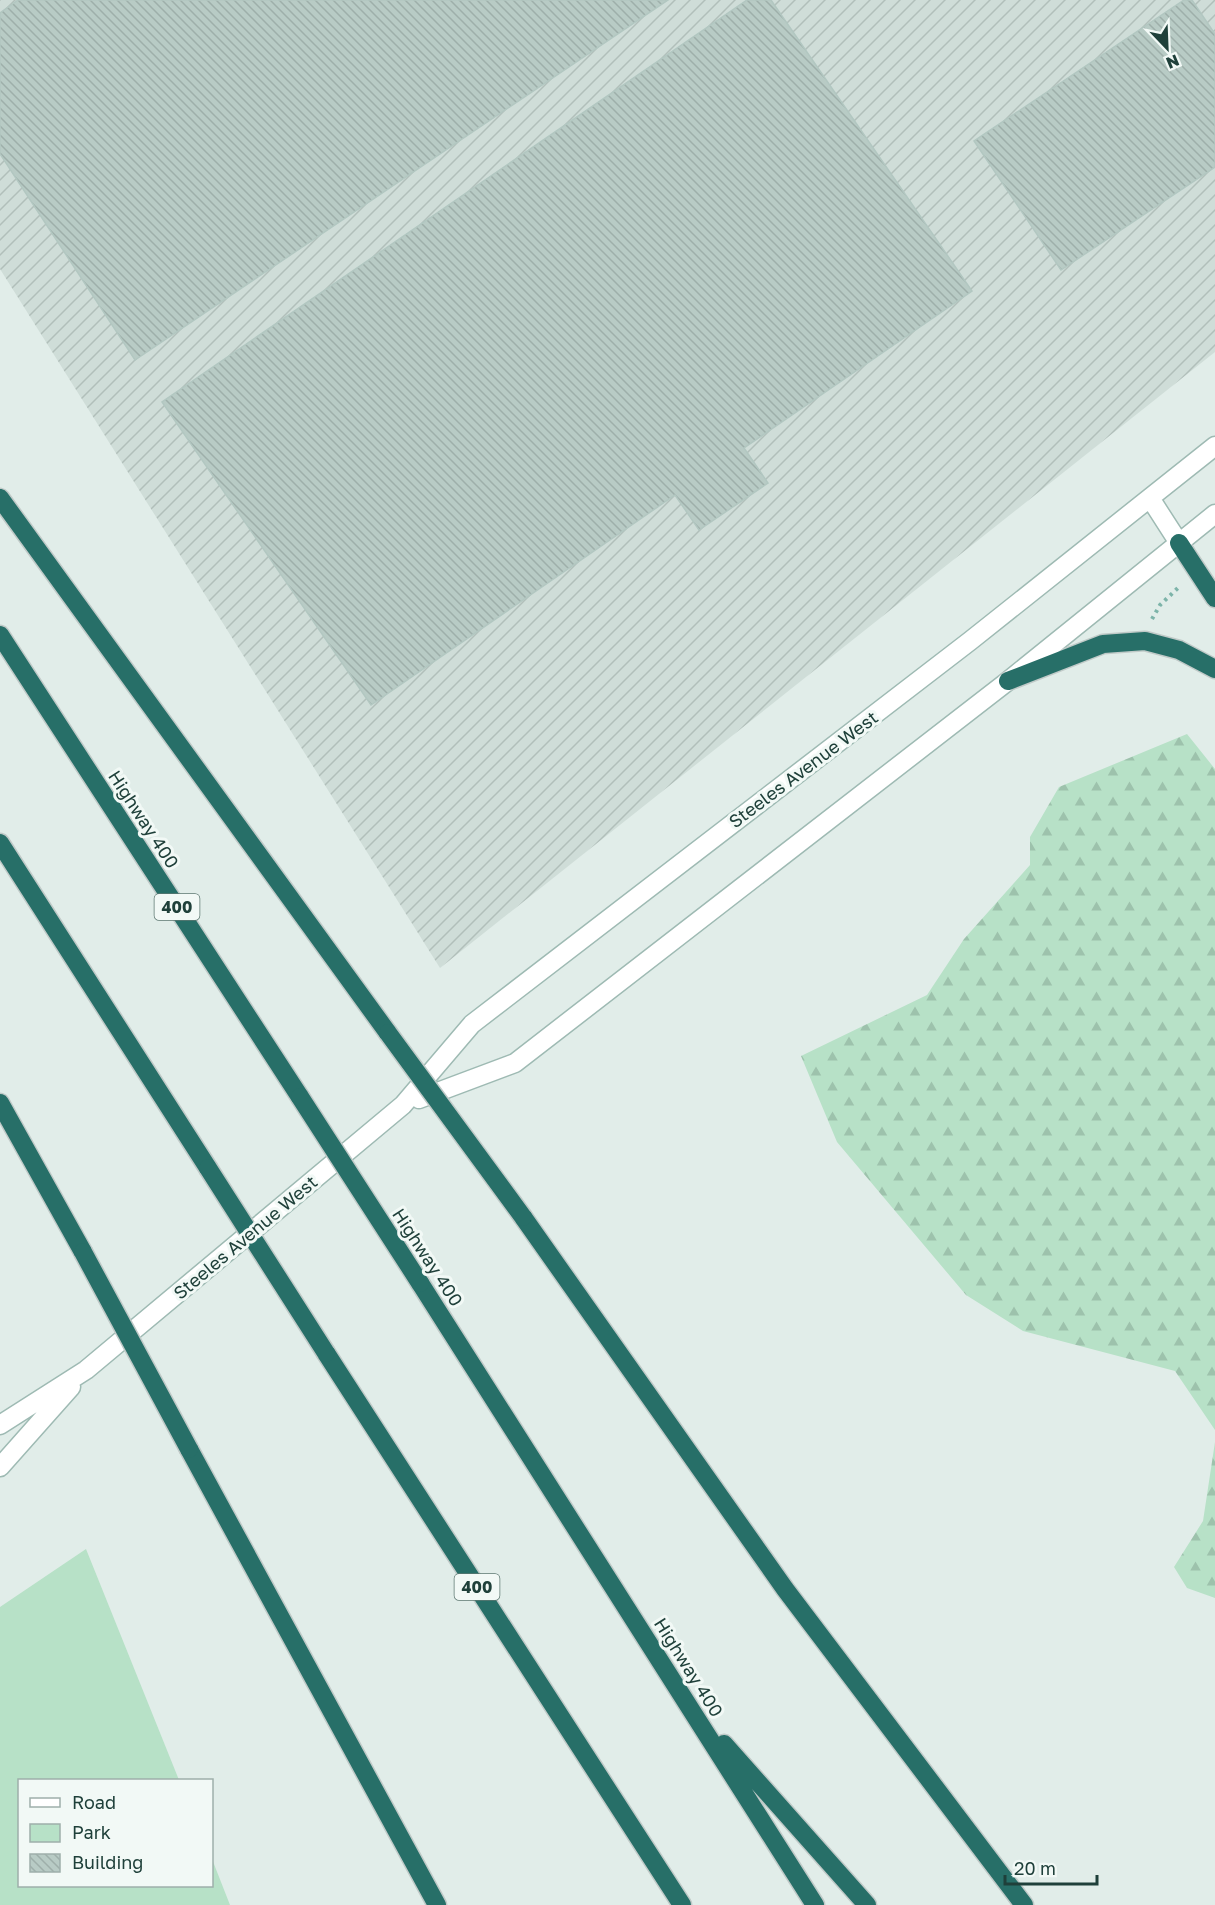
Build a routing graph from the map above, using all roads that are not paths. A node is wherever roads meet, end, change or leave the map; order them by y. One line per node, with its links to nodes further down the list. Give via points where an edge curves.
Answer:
1 (1215, 446): 3 (main road, Steeles Avenue West)
2 (0, 498): 23 (highway, bridge, via 523,1217 785,1589)
3 (1150, 498): 5 (main road); 12 (main road, Steeles Avenue West, via 471,1024)
4 (1215, 514): 5 (main road, Steeles Avenue West)
5 (1179, 543): 6 (highway); 9 (main road, Steeles Avenue West)
6 (1215, 598)
7 (0, 635): 16 (highway, Highway 400 / 400, bridge, via 300,1096)
8 (1215, 669): 9 (highway, via 1179,650 1145,641 1103,644)
9 (1008, 681): 12 (main road, Steeles Avenue West, via 515,1063)
10 (0, 843): 17 (highway, 400, bridge)
11 (0, 1103): 18 (highway, bridge)
12 (403, 1105): 13 (main road, Steeles Avenue West)
13 (86, 1370): 14 (main road, Steeles Avenue West); 15 (main road, Steeles Avenue West)
14 (0, 1425)
15 (0, 1467)
16 (688, 1705): 21 (highway, Highway 400 / 400); 22 (highway)
17 (629, 1820): 19 (highway); 20 (highway, 400)
18 (437, 1905)
19 (672, 1905)
20 (682, 1905)
21 (816, 1905)
22 (867, 1905)
23 (1024, 1905)

